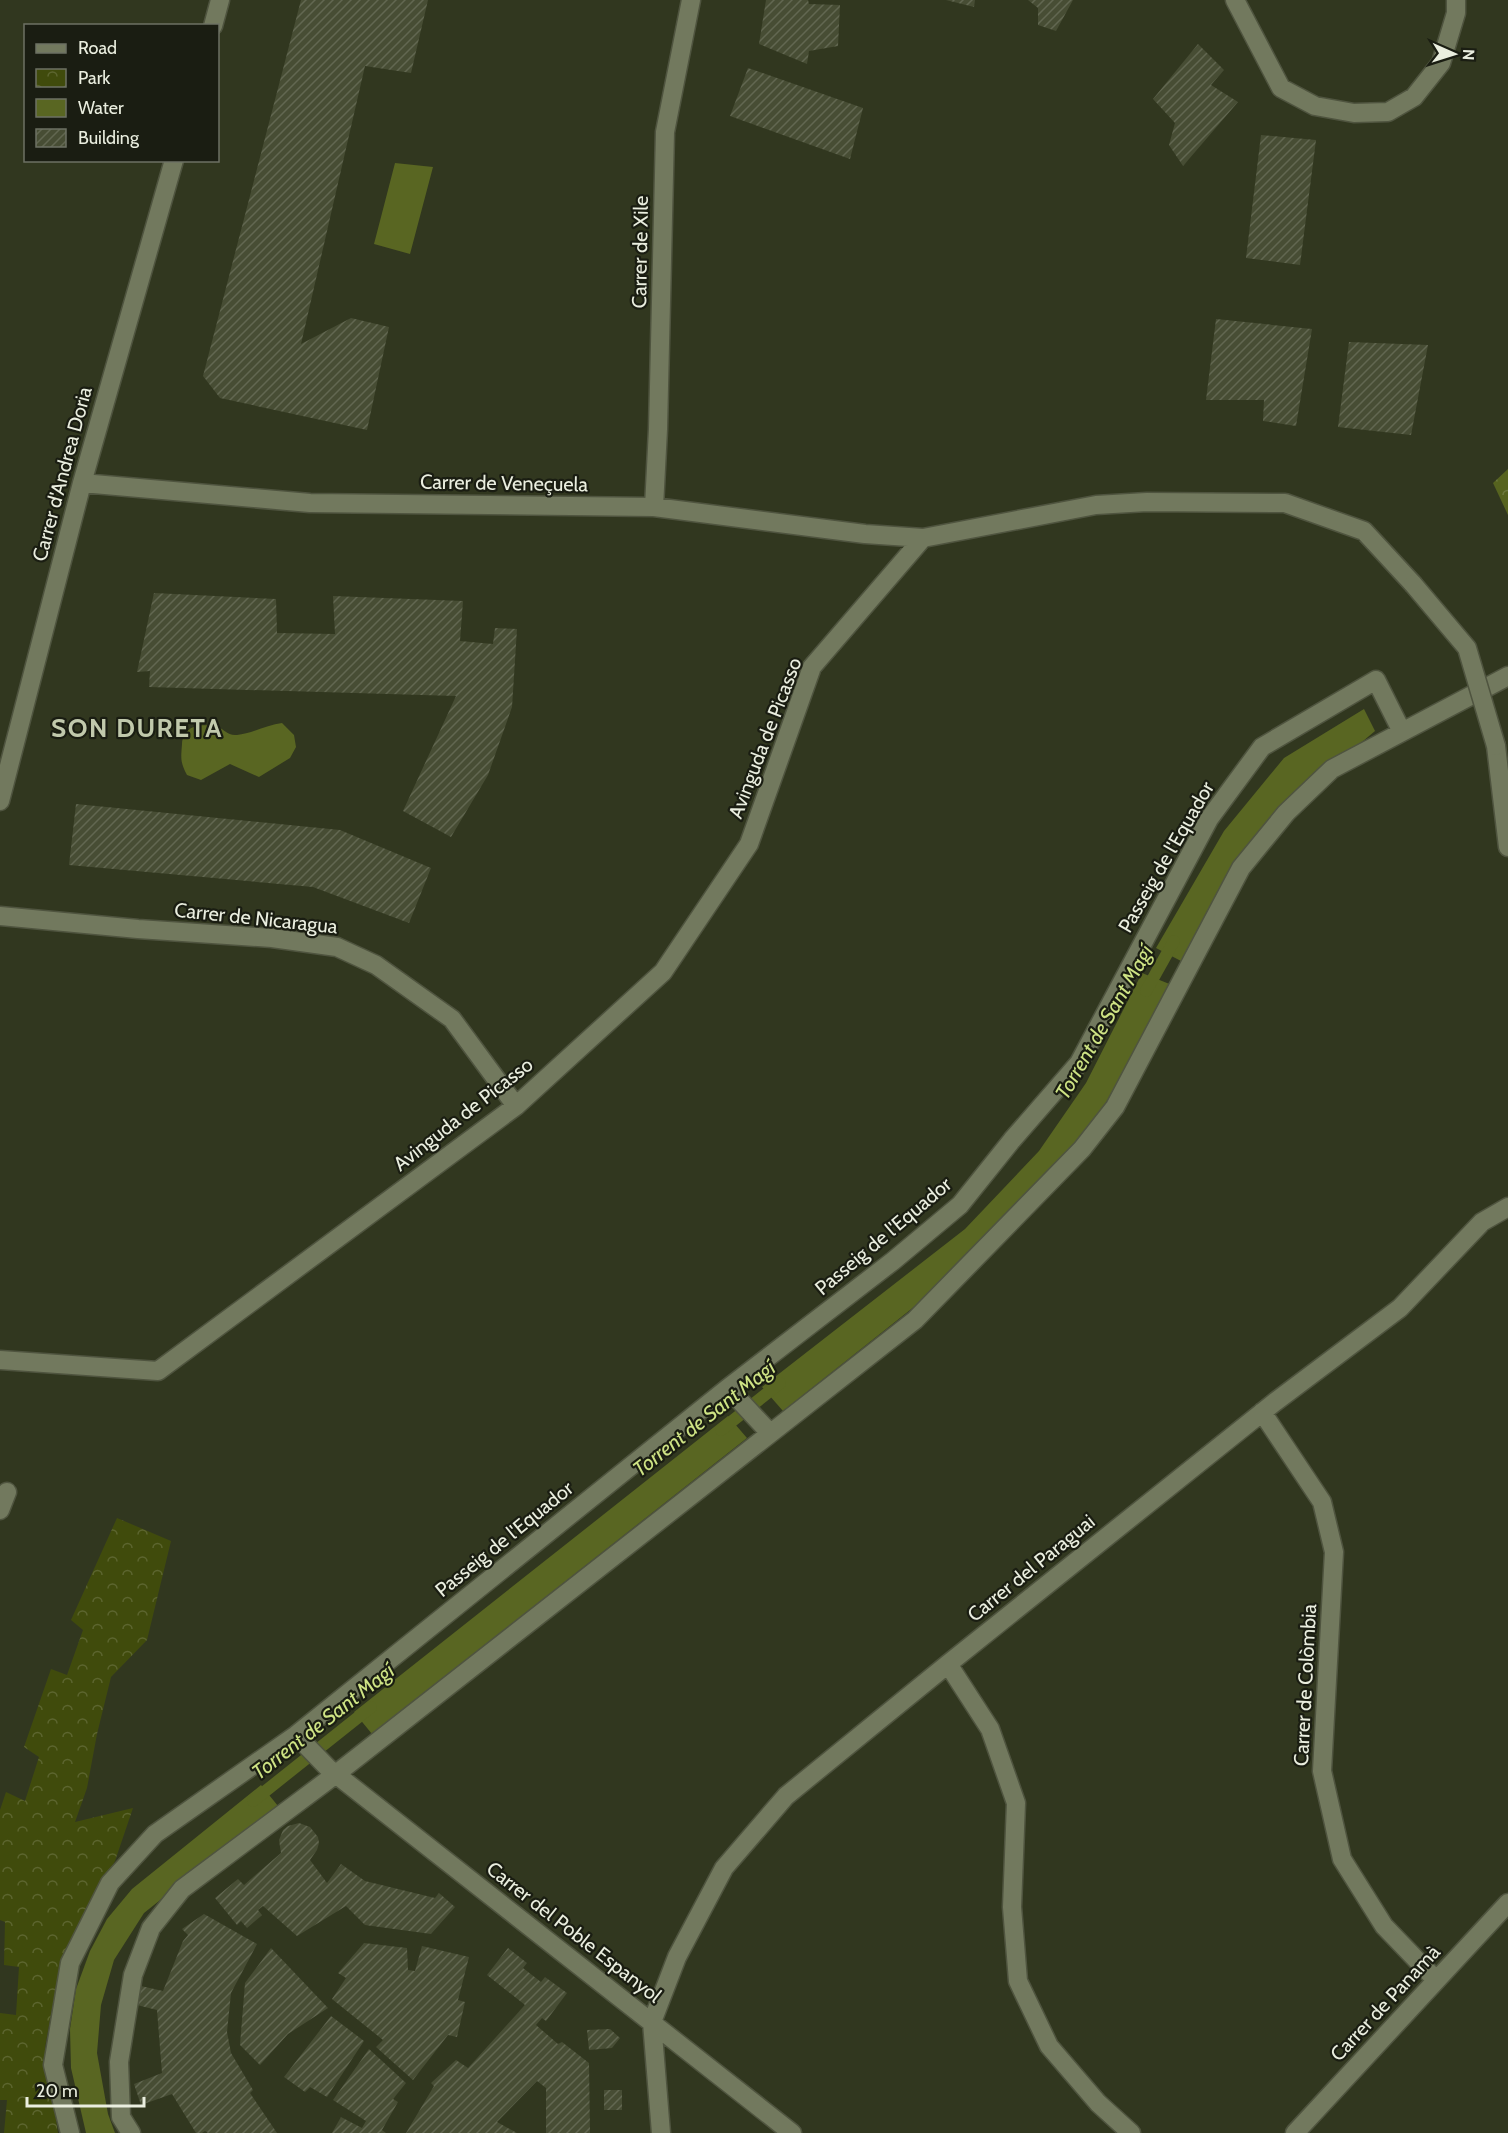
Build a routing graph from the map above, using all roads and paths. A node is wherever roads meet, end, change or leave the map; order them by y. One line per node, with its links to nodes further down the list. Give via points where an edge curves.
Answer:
1 (220, 0): 5 (street)
2 (691, 0): 8 (street, Carrer de Xile, via 665,132)
3 (1235, 0): 4 (street, via 1281,88 1315,106 1354,112 1388,112 1414,97 1441,63 1456,13)
4 (1456, 0)
5 (214, 24)
6 (173, 162): 7 (street, Carrer d'Andrea Doria)
7 (82, 483): 8 (street, Carrer de Veneçuela, via 310,503); 12 (street, Carrer d'Andrea Doria)
8 (654, 507): 9 (street, Carrer de Veneçuela)
9 (923, 538): 13 (street, bridge, via 1096,505 1147,502 1285,503 1364,531 1467,648 1496,746); 15 (street, Avinguda de Picasso, via 812,667 749,844 663,972)
10 (1508, 676): 11 (street)
11 (1402, 732): 18 (street, Passeig de l'Equador, via 1376,680 1262,747 1209,819 1079,1063 960,1204 893,1261); 20 (street, via 1332,769 1286,813 1241,868 1115,1107 1082,1149 915,1320)
12 (0, 801)
13 (1508, 847)
14 (0, 916): 15 (street, Carrer de Nicaragua, via 272,938 337,947 376,965 452,1019)
15 (516, 1106): 17 (street, Avinguda de Picasso, via 158,1371)
16 (1508, 1207): 19 (street, Carrer del Paraguai, via 1482,1222 1400,1308)
17 (0, 1360)
18 (728, 1388): 20 (street); 24 (street, Passeig de l'Equador)
19 (1262, 1412): 23 (street, Carrer del Paraguai); 27 (street, Carrer de Colòmbia, via 1322,1502 1335,1552 1322,1771 1342,1859 1384,1926)
20 (770, 1433): 25 (street)
21 (7, 1492): 22 (street)
22 (0, 1510)
23 (948, 1664): 28 (street, Carrer del Paraguai, via 786,1796 724,1868 676,1957); 33 (street, via 990,1729 1016,1803 1012,1907 1018,1981 1049,2046 1098,2103)
24 (299, 1738): 25 (street, Carrer del Poble Espanyol); 29 (street, Passeig de l'Equador, via 155,1834 110,1883 70,1963 53,2065)
25 (332, 1771): 28 (street, Carrer del Poble Espanyol); 30 (street, via 182,1889 151,1928 133,1975 119,2062 121,2117)
26 (1508, 1903): 27 (street, Carrer de Panamà)
27 (1436, 1980): 34 (street, Carrer de Panamà)
28 (652, 2022): 31 (street); 32 (street, Carrer del Poble Espanyol)
29 (70, 2133)
30 (131, 2133)
31 (660, 2133)
32 (792, 2133)
33 (1131, 2133)
34 (1295, 2133)

